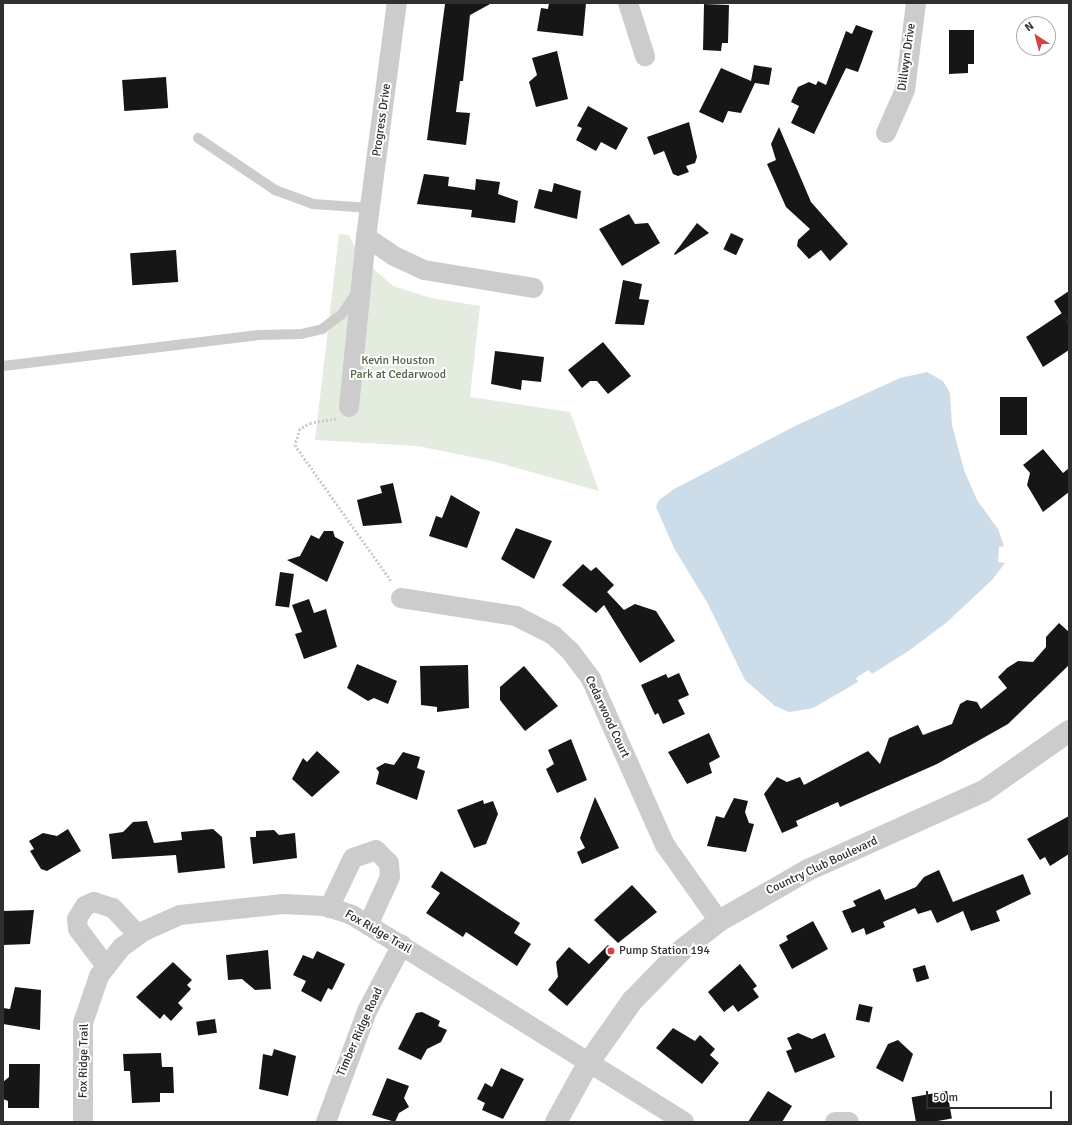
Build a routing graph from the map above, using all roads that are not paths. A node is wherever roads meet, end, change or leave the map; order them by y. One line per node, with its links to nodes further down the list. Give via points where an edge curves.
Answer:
1 (397, 3): 7 (street, Progress Drive)
2 (628, 3): 4 (street)
3 (916, 3): 5 (street, Dillwyn Drive, via 905,90)
4 (645, 56)
5 (886, 133)
6 (198, 138): 7 (lane, via 275,190 313,204)
7 (370, 208): 8 (street, Progress Drive)
8 (366, 237): 9 (street, Progress Drive); 10 (street, via 394,256 424,270)
9 (364, 281): 11 (lane, via 342,314 322,329 301,334 259,335); 12 (street, Progress Drive)
10 (534, 288)
11 (3, 366)
12 (349, 407)
13 (401, 598): 16 (street, Cedarwood Court, via 516,616 553,635 572,652 591,679 664,846)
14 (1069, 731): 16 (street, Country Club Boulevard, via 984,791 808,870)
15 (329, 908): 17 (street, Fox Ridge Trail); 17 (street, via 353,858 376,850 389,863 390,876); 18 (street, Fox Ridge Trail, via 283,904 194,912 167,920)
16 (719, 921): 21 (street, Country Club Boulevard, via 682,950 632,1000)
17 (368, 925): 19 (street, Fox Ridge Trail)
18 (138, 935): 20 (street, Fox Ridge Trail); 20 (street, via 114,908 103,903 85,906 77,919 78,929)
19 (402, 945): 21 (street, Fox Ridge Trail); 23 (street, Timber Ridge Road, via 367,1011)
20 (106, 966): 22 (street, Fox Ridge Trail, via 83,1023)
21 (589, 1062): 24 (street, Country Club Boulevard); 25 (street, Fox Ridge Trail)
22 (83, 1122)
23 (326, 1122)
24 (556, 1122)
25 (684, 1122)
26 (835, 1122): 27 (street)
27 (849, 1122)

